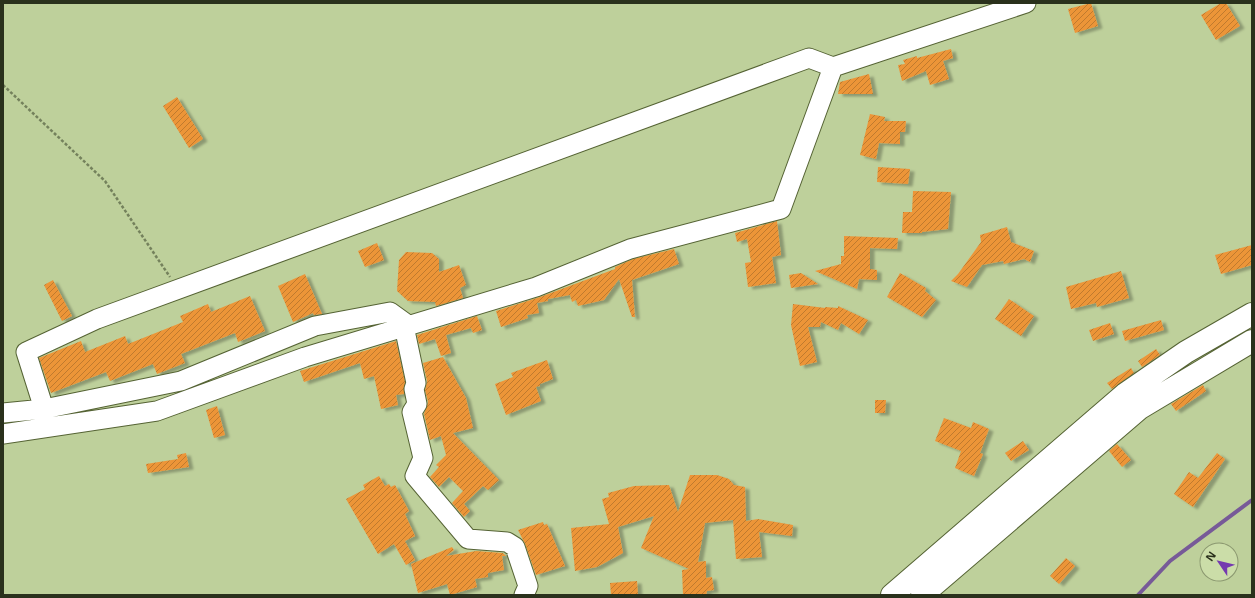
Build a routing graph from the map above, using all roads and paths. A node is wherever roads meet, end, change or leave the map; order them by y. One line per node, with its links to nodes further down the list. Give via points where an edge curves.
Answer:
1 (1026, 3): 2 (street)
2 (833, 67): 4 (street, via 809,58); 6 (street, via 782,209 630,249 536,287)
3 (3, 85): 4 (path, via 105,181)
4 (178, 289): 8 (street, via 97,319 26,352)
5 (1252, 314): 12 (main road, via 1186,352 1126,394)
6 (406, 326): 8 (street, via 390,312 315,326 181,381); 10 (street, via 305,357 157,411); 11 (street, via 416,383 414,389 417,404 412,412 423,458 415,476 468,539 507,542 515,547 528,586)
7 (1252, 341): 13 (main road, via 1140,408)
8 (44, 409): 9 (street)
9 (3, 413)
10 (3, 434)
11 (524, 595)
12 (892, 595)
13 (922, 595)

